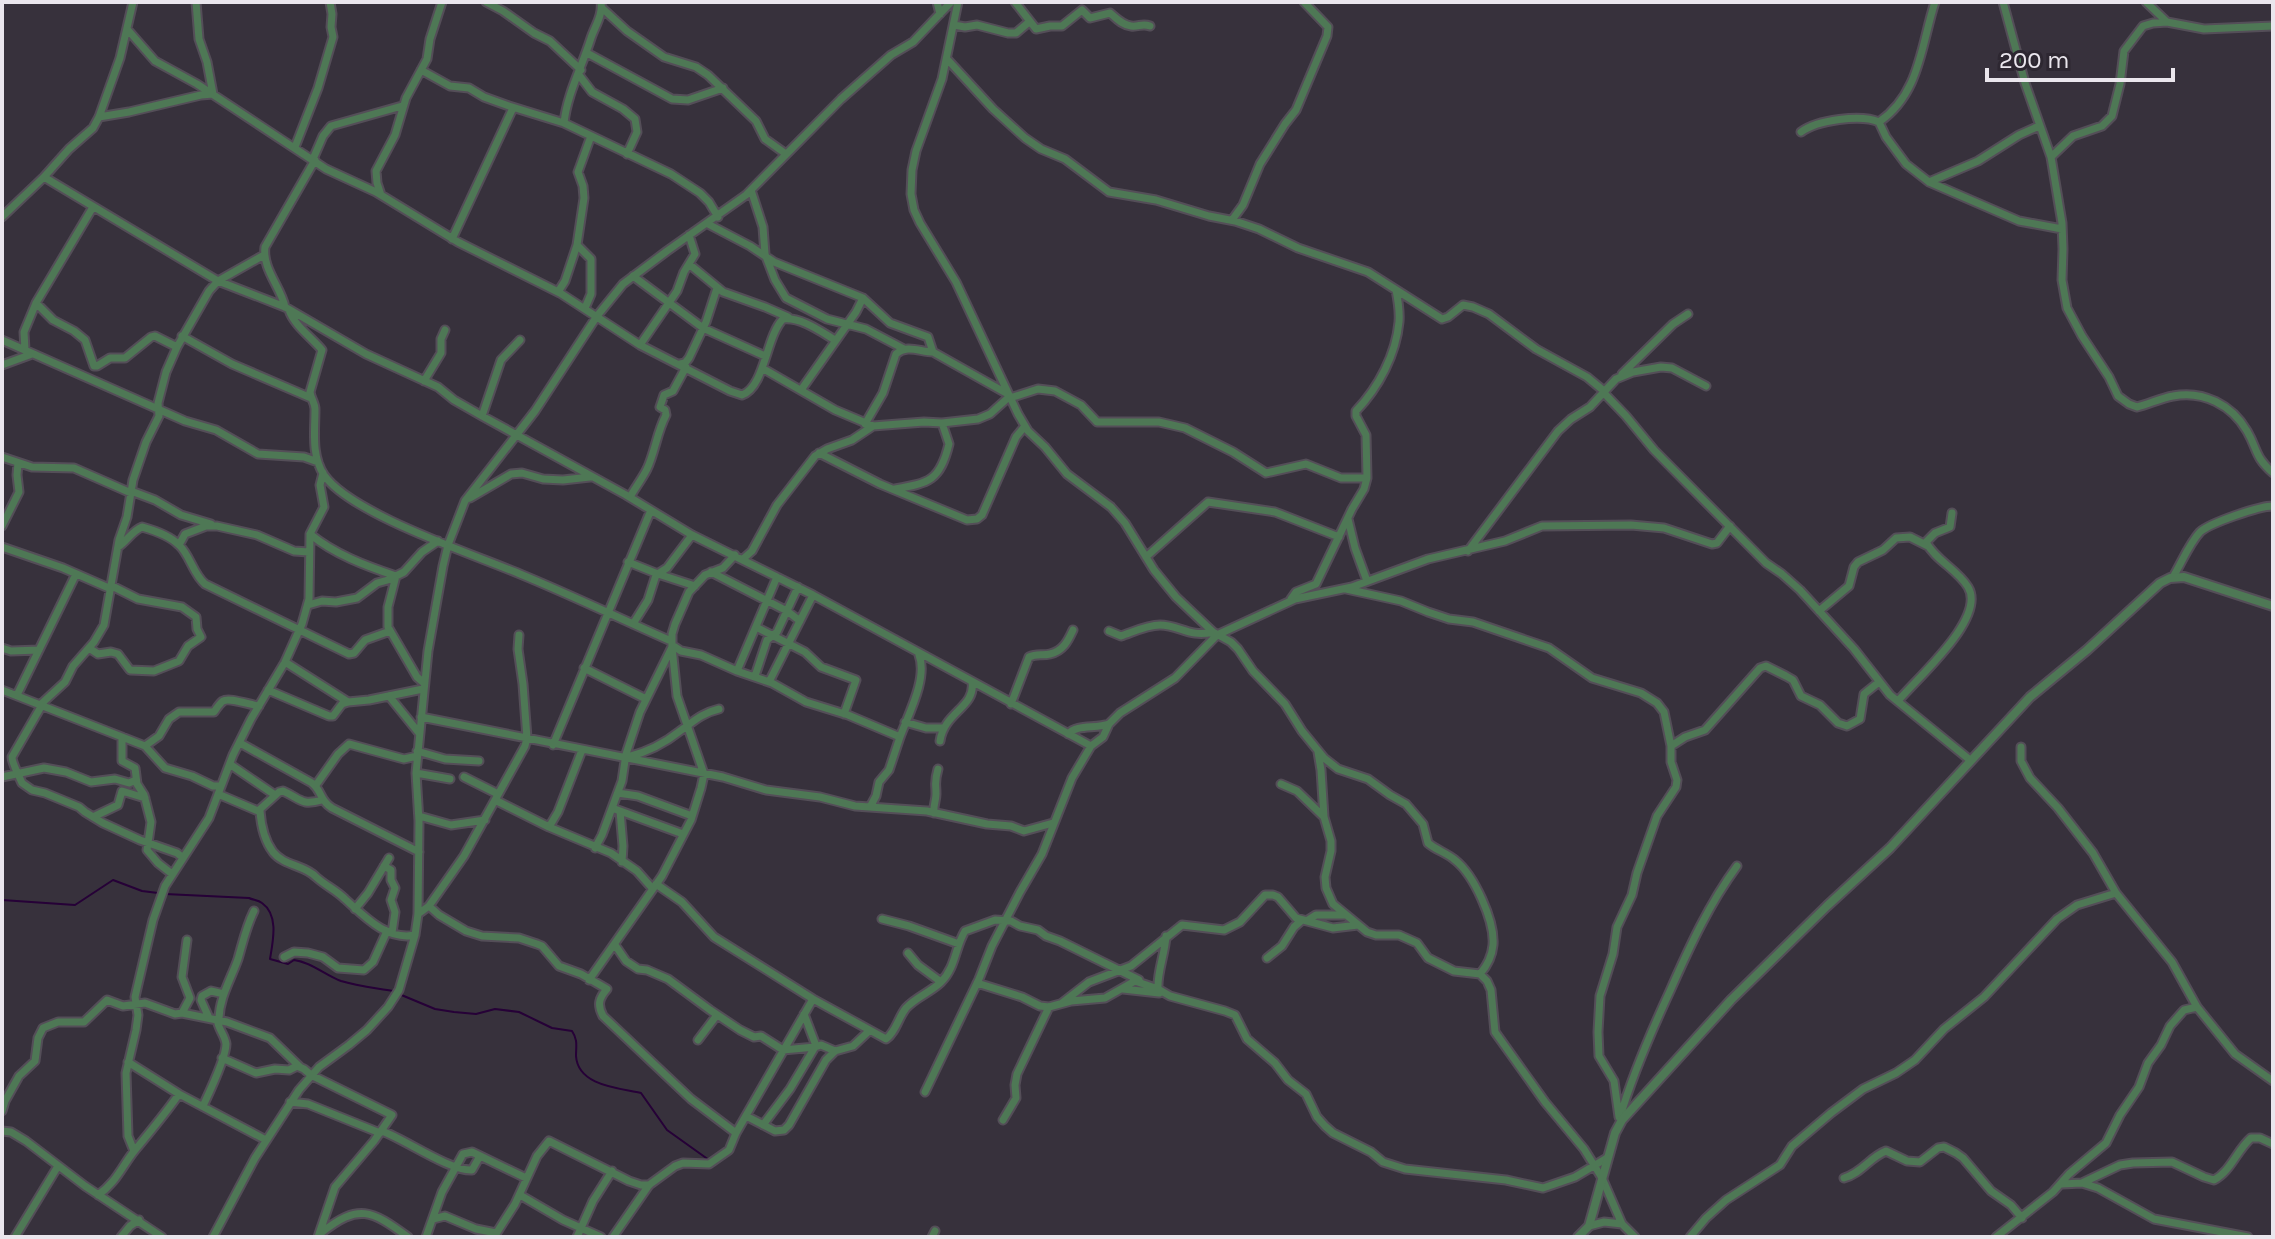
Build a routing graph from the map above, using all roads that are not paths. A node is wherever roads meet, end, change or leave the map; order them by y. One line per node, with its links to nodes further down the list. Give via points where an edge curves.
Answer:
1 (133, 2): 21 (street)
2 (196, 2): 27 (street)
3 (330, 2): 36 (street, via 333,37)
4 (442, 2): 24 (street)
5 (486, 2): 25 (street, via 550,41)
6 (937, 2): 14 (street)
7 (958, 2): 15 (street)
8 (1015, 2): 16 (street)
9 (1304, 2): 48 (street, via 1328,27 1327,36 1296,110)
10 (1935, 2): 31 (street, via 1908,91 1897,109)
11 (2003, 2): 33 (street)
12 (2146, 2): 17 (street)
13 (601, 5): 22 (street); 26 (street, via 664,57 696,67)
14 (946, 8): 15 (street); 38 (street)
15 (956, 14): 18 (street)
16 (1029, 22): 18 (street, via 1016,33); 19 (street, via 1036,29 1062,26 1082,10 1090,18 1111,13 1130,26)
17 (2167, 22): 20 (street, via 2204,29); 39 (street, via 2143,26 2127,45 2107,122 2073,136)
18 (954, 25): 23 (street)
19 (1150, 26)
20 (2273, 26)
21 (127, 29): 27 (street, via 155,61); 30 (street)
22 (587, 53): 25 (street); 26 (street, via 672,99 688,100)
23 (947, 59): 48 (street, via 1025,138 1109,192); 93 (street, via 916,151 911,194 920,223 956,282)
24 (421, 70): 28 (street); 29 (street)
25 (580, 73): 32 (street, via 566,102); 37 (street, via 592,92 635,119 637,132)
26 (723, 88): 38 (street, via 756,121 765,139)
27 (213, 94): 30 (street); 36 (street)
28 (402, 106): 40 (street, via 331,126); 44 (street, via 395,135 376,171)
29 (513, 108): 32 (street); 52 (street)
30 (99, 117): 41 (street)
31 (1879, 122): 34 (street, via 1865,117 1841,120); 42 (street, via 1906,164)
32 (564, 123): 35 (street)
33 (2039, 126): 39 (street); 42 (street)
34 (1801, 132)
35 (591, 136): 37 (street); 53 (street, via 578,172 584,198)
36 (295, 147): 40 (street)
37 (627, 154): 47 (street, via 684,181)
38 (786, 154): 43 (street)
39 (2051, 157): 50 (street)
40 (314, 159): 44 (street, via 339,177); 54 (street)
41 (44, 177): 45 (street); 46 (street)
42 (1929, 182): 50 (street, via 2019,221)
43 (751, 190): 47 (street); 55 (street)
44 (381, 195): 52 (street)
45 (93, 207): 58 (street); 63 (street)
46 (2, 217)
47 (718, 217): 49 (street)
48 (1232, 220): 60 (street, via 1368,272)
49 (708, 224): 51 (street); 55 (street)
50 (2062, 229): 106 (street, via 2067,308 2118,396 2137,407 2182,395 2221,403 2243,424 2255,453)
51 (689, 235): 56 (street, via 695,254); 57 (street)
52 (452, 239): 61 (street)
53 (577, 245): 61 (street); 66 (street, via 591,259 591,294)
54 (264, 255): 58 (street); 65 (street)
55 (766, 256): 62 (street); 71 (street, via 786,298)
56 (689, 264): 59 (street); 64 (street)
57 (633, 276): 64 (street); 69 (street)
58 (218, 281): 65 (street); 75 (street)
59 (717, 288): 70 (street); 72 (street)
60 (1396, 290): 92 (street, via 1442,319 1463,305 1489,314); 108 (street, via 1399,322 1390,356 1356,411 1366,435)
61 (558, 292): 66 (street)
62 (863, 298): 71 (street); 83 (street, via 890,323 928,337)
63 (36, 303): 80 (street, via 85,340 94,366 125,358 155,336); 82 (street, via 24,332)
64 (669, 303): 72 (street); 79 (street)
65 (287, 308): 68 (street); 74 (street)
66 (585, 308): 69 (street)
67 (1688, 314): 88 (street)
68 (300, 316): 74 (street); 89 (street)
69 (597, 316): 79 (street); 100 (street)
70 (790, 318): 78 (street); 84 (street, via 780,321)
71 (846, 324): 78 (street); 81 (street)
72 (703, 328): 84 (street); 86 (street)
73 (445, 330): 89 (street, via 441,353)
74 (307, 332): 94 (street, via 322,350)
75 (182, 336): 80 (street); 94 (street)
76 (2, 340): 82 (street)
77 (520, 340): 96 (street, via 501,360)
78 (835, 340): 91 (street)
79 (640, 345): 86 (street)
80 (177, 347): 95 (street)
81 (904, 349): 83 (street); 98 (street, via 896,354)
82 (29, 352): 85 (street); 95 (street)
83 (933, 352): 93 (street)
84 (765, 356): 87 (street)
85 (2, 365)
86 (683, 366): 87 (street, via 742,395 751,390); 111 (street, via 673,391 664,395 660,407 666,415 646,471)
87 (762, 368): 91 (street)
88 (1620, 376): 90 (street, via 1667,367); 92 (street)
89 (424, 381): 96 (street)
90 (1706, 386)
91 (801, 390): 98 (street)
92 (1603, 392): 119 (street); 129 (street, via 1552,438)
93 (1009, 396): 97 (street, via 983,417); 99 (street); 108 (street, via 1050,390 1081,405 1097,422 1159,422 1185,428 1266,473 1306,464 1341,478)
94 (311, 398): 103 (street)
95 (159, 410): 103 (street, via 216,430 255,454); 110 (street)
96 (482, 416): 100 (street)
97 (942, 423): 98 (street); 109 (street, via 949,444 936,474 925,484)
98 (869, 425): 101 (street, via 852,440)
99 (1025, 426): 109 (street, via 977,519 967,520); 132 (street, via 1067,474 1111,507)
100 (515, 435): 107 (street); 112 (street)
101 (819, 453): 109 (street); 133 (street)
102 (2, 457): 104 (street)
103 (318, 462): 105 (street)
104 (18, 463): 110 (street, via 74,468); 118 (street, via 19,492)
105 (323, 473): 120 (street, via 324,507); 123 (street, via 356,502)
106 (2273, 473)
107 (592, 477): 111 (street); 112 (street, via 563,480 511,474)
108 (1367, 478): 116 (street)
109 (893, 489)
110 (131, 492): 117 (street); 128 (street)
111 (630, 497): 114 (street)
112 (465, 501): 125 (street)
113 (2273, 506): 141 (street, via 2206,528)
114 (651, 510): 121 (street); 134 (street)
115 (1952, 513): 126 (street, via 1950,527 1931,536)
116 (1347, 518): 122 (street); 142 (street)
117 (213, 525): 124 (street, via 185,534); 130 (street)
118 (2, 526)
119 (1730, 526): 129 (street, via 1712,544 1664,528 1542,526); 153 (street)
120 (310, 534): 130 (street); 139 (street)
121 (692, 535): 131 (street); 138 (street)
122 (1339, 537): 132 (street, via 1275,512 1208,502); 149 (street, via 1316,584 1296,592)
123 (436, 542): 125 (street); 135 (street); 139 (street)
124 (179, 545): 128 (street, via 142,527); 158 (street, via 205,584)
125 (448, 545): 135 (street); 154 (street)
126 (1928, 546): 153 (street, via 1910,537 1896,538 1858,562 1849,586); 184 (street, via 1966,584 1971,608 1949,644)
127 (2, 547): 137 (street)
128 (118, 547): 145 (street)
129 (1468, 551): 142 (street)
130 (309, 552): 150 (street)
131 (735, 555): 133 (street); 136 (street, via 723,568)
132 (1146, 557): 162 (street, via 1176,597)
133 (743, 559): 140 (street)
134 (628, 562): 138 (street); 154 (street)
135 (443, 566): 178 (street)
136 (709, 572): 143 (street); 148 (street)
137 (76, 574): 145 (street); 169 (street)
138 (658, 574): 143 (street); 156 (street)
139 (396, 577): 150 (street, via 357,598); 160 (street, via 387,616)
140 (777, 577): 144 (street); 148 (street)
141 (2173, 577): 151 (street); 212 (street, via 2051,677)
142 (1367, 581): 146 (street)
143 (695, 586): 165 (street, via 680,611)
144 (798, 587): 147 (street); 152 (street)
145 (112, 588): 168 (street, via 104,625); 168 (street, via 187,610 197,619 201,637 179,661 154,671 133,672 118,654 98,654)
146 (1345, 588): 149 (street); 206 (street, via 1549,648 1592,678 1657,703)
147 (813, 595): 155 (street); 170 (street)
148 (766, 600): 152 (street); 157 (street)
149 (1290, 601): 162 (street)
150 (308, 605): 158 (street)
151 (2273, 606)
152 (787, 611): 155 (street); 163 (street)
153 (1819, 611): 177 (street)
154 (609, 614): 156 (street); 172 (street)
155 (800, 621): 166 (street)
156 (633, 624): 165 (street)
157 (756, 627): 163 (street); 173 (street)
158 (299, 630): 160 (street, via 349,654 365,640); 171 (street)
159 (1073, 630): 186 (street, via 1062,649 1029,657)
160 (390, 631): 178 (street)
161 (1109, 631): 162 (street, via 1121,636 1162,625)
162 (1215, 633): 194 (street, via 1175,678); 209 (street, via 1238,649)
163 (772, 634): 166 (street); 174 (street)
164 (519, 635): 200 (street)
165 (672, 644): 173 (street); 183 (street); 193 (street, via 677,696)
166 (787, 644): 175 (street); 190 (street, via 821,667 856,680)
167 (2, 648): 169 (street)
168 (89, 648): 187 (street)
169 (39, 650): 181 (street)
170 (918, 653): 176 (street); 192 (street, via 922,668)
171 (285, 662): 180 (street); 185 (street)
172 (584, 668): 183 (street); 203 (street)
173 (737, 671): 174 (street)
174 (755, 676): 175 (street)
175 (769, 682): 190 (street)
176 (972, 682): 186 (street); 195 (street, via 969,698)
177 (1879, 682): 184 (street); 206 (street, via 1864,694 1860,719 1847,726 1801,696 1793,680 1766,666 1705,730)
178 (424, 686): 182 (street); 191 (street)
179 (2, 690): 181 (street)
180 (268, 690): 185 (street, via 329,716); 188 (street)
181 (17, 695): 187 (street)
182 (389, 696): 185 (street); 196 (street)
183 (646, 699): 211 (street)
184 (1898, 701): 212 (street)
185 (348, 702)
186 (1011, 704): 197 (street)
187 (41, 705): 198 (street); 216 (street, via 12,757)
188 (259, 706): 202 (street); 204 (street, via 228,699 214,712 179,712)
189 (719, 709): 193 (street)
190 (844, 714): 199 (street)
191 (421, 717): 196 (street); 200 (street)
192 (905, 722): 195 (street); 199 (street)
193 (688, 724): 211 (street); 218 (street)
194 (1109, 724): 197 (street); 205 (street)
195 (944, 728): 201 (street)
196 (419, 733): 210 (street)
197 (1068, 734): 205 (street)
198 (122, 737): 204 (street); 222 (street, via 122,761 135,768)
199 (900, 737): 231 (street)
200 (527, 738): 203 (street); 228 (street)
201 (940, 741)
202 (240, 743): 214 (street); 224 (street)
203 (553, 745): 208 (street)
204 (145, 746): 225 (street, via 165,768)
205 (1091, 746): 240 (street)
206 (1671, 746): 307 (street, via 1676,787 1657,816 1617,927 1600,996 1599,1056 1614,1081)
207 (2021, 747): 253 (street, via 2030,778 2093,853)
208 (582, 750): 211 (street); 241 (street)
209 (1317, 750): 238 (street); 273 (street, via 1338,769 1363,776 1406,804 1423,824 1428,843 1458,862 1482,901 1492,931 1491,956)
210 (417, 754): 213 (street); 217 (street); 224 (street, via 404,759 349,744)
211 (626, 758): 218 (street); 226 (street)
212 (1970, 760): 307 (street, via 1890,848 1731,1000)
213 (479, 761)
214 (231, 765): 225 (street); 227 (street)
215 (938, 769): 234 (street)
216 (19, 773): 219 (street); 222 (street, via 44,768 94,782); 237 (street, via 28,788 65,800)
217 (416, 773): 221 (street); 235 (street)
218 (704, 774): 231 (street); 236 (street)
219 (2, 777)
220 (464, 777): 228 (street)
221 (450, 779)
222 (136, 780): 229 (street)
223 (1281, 784): 238 (street, via 1297,791)
224 (316, 785): 230 (street)
225 (220, 790): 233 (street); 246 (street, via 209,818)
226 (618, 793): 232 (street); 236 (street)
227 (275, 795): 230 (street, via 283,791 309,804); 233 (street)
228 (497, 797): 239 (street); 241 (street)
229 (145, 798): 237 (street, via 122,791 118,805); 243 (street, via 151,824)
230 (322, 800): 245 (street)
231 (870, 807): 234 (street)
232 (616, 810): 242 (street); 244 (street); 248 (street)
233 (260, 811): 255 (street, via 275,855 314,875)
234 (934, 813): 240 (street, via 1024,831)
235 (419, 816): 239 (street, via 451,825); 245 (street)
236 (692, 816): 242 (street)
237 (93, 817): 243 (street)
238 (1324, 817): 258 (street, via 1331,841 1326,888)
239 (485, 820): 254 (street)
240 (1053, 823): 260 (street, via 1042,854)
241 (549, 827): 244 (street)
242 (683, 834): 252 (street)
243 (147, 842): 246 (street); 251 (street, via 149,852)
244 (595, 848): 248 (street)
245 (419, 852): 257 (street)
246 (182, 857): 251 (street)
247 (389, 858): 249 (street)
248 (622, 862): 252 (street)
249 (384, 866): 255 (street); 263 (street, via 391,870 395,886)
250 (1737, 866): 307 (street, via 1687,954 1645,1046)
251 (172, 874): 282 (street, via 153,920)
252 (654, 886): 268 (street); 281 (street, via 682,902 714,937)
253 (2116, 893): 285 (street, via 2172,962); 348 (street, via 2077,905 2057,919 1915,1060 1831,1113 1792,1146 1780,1165 1726,1200)
254 (429, 906): 257 (street); 274 (street, via 466,931 542,946 559,966)
255 (355, 909): 263 (street)
256 (254, 911): 280 (street)
257 (418, 914): 264 (street)
258 (1345, 915): 261 (street); 262 (street)
259 (882, 919): 267 (street)
260 (1004, 920): 267 (street, via 970,927); 272 (street, via 1038,930); 277 (street)
261 (1305, 920): 262 (street, via 1333,928); 265 (street, via 1296,918 1278,897 1265,895 1224,930 1190,924); 271 (street)
262 (1358, 925): 273 (street, via 1376,935 1399,935 1417,943 1426,956 1454,971)
263 (389, 932): 264 (street); 270 (street, via 364,970 338,968 308,953)
264 (415, 935): 298 (street, via 397,994 386,1010)
265 (1166, 936): 272 (street); 279 (street)
266 (187, 940): 286 (street, via 182,977 190,998)
267 (959, 944): 276 (street)
268 (615, 945): 274 (street); 288 (street, via 626,961 668,979)
269 (908, 953): 276 (street)
270 (284, 957)
271 (1267, 958)
272 (1120, 970): 275 (street); 283 (street, via 1089,982)
273 (1480, 974): 318 (street, via 1491,990 1495,1032)
274 (589, 980): 311 (street, via 607,989 599,1009 611,1024)
275 (1139, 980): 278 (street); 279 (street)
276 (941, 982): 290 (street, via 907,1008 889,1038)
277 (977, 983): 284 (street); 300 (street)
278 (1121, 989): 279 (street); 283 (street, via 1105,998)
279 (1161, 991): 318 (street, via 1235,1015 1247,1039 1306,1094 1325,1126 1383,1162 1543,1188)
280 (224, 994): 289 (street); 289 (street, via 215,990 202,996)
281 (813, 999): 287 (street); 290 (street)
282 (135, 1003): 286 (street); 296 (street, via 138,1015); 304 (street, via 107,1000 84,1022 47,1026 38,1038 35,1061 19,1076)
283 (1062, 1003): 284 (street)
284 (1049, 1007): 306 (street, via 1017,1074 1016,1098)
285 (2197, 1007): 299 (street, via 2235,1054); 325 (street, via 2184,1010 2170,1026 2106,1143)
286 (182, 1013): 289 (street)
287 (804, 1014): 292 (street); 293 (street)
288 (717, 1015): 291 (street); 293 (street)
289 (215, 1019): 295 (street, via 226,1043); 297 (street, via 270,1038)
290 (869, 1031): 294 (street, via 853,1046)
291 (698, 1040)
292 (815, 1047): 293 (street); 294 (street); 308 (street)
293 (783, 1050): 305 (street)
294 (835, 1051): 308 (street, via 787,1127 781,1132)
295 (222, 1058): 297 (street, via 256,1073); 303 (street)
296 (128, 1062): 301 (street); 314 (street, via 128,1136)
297 (300, 1067): 298 (street)
298 (311, 1075): 302 (street); 310 (street, via 392,1115)
299 (2273, 1081)
300 (925, 1092)
301 (179, 1094): 303 (street); 314 (street)
302 (290, 1102): 310 (street); 312 (street)
303 (203, 1106): 312 (street)
304 (2, 1111)
305 (746, 1116): 308 (street); 311 (street)
306 (1003, 1120)
307 (1619, 1122): 316 (street)
308 (763, 1125)
309 (2, 1131): 317 (street, via 26,1141)
310 (381, 1132): 319 (street); 336 (street, via 335,1187)
311 (736, 1133): 326 (street, via 729,1150 709,1164 683,1163)
312 (266, 1140): 340 (street)
313 (2273, 1144): 324 (street, via 2251,1138 2214,1180 2172,1162 2120,1165)
314 (134, 1151): 327 (street)
315 (480, 1156): 319 (street, via 472,1170); 319 (street, via 463,1154); 321 (street)
316 (1607, 1158): 318 (street); 322 (street)
317 (58, 1166): 327 (street); 337 (street)
318 (1595, 1166): 322 (street)
319 (455, 1168): 330 (street)
320 (612, 1171): 321 (street, via 549,1141); 326 (street); 334 (street)
321 (526, 1178): 328 (street)
322 (1602, 1178): 332 (street); 333 (street)
323 (1844, 1178): 329 (street, via 1886,1151 1920,1162 1944,1147 1963,1158)
324 (2082, 1183): 325 (street); 350 (street, via 2154,1219)
325 (2060, 1184): 329 (street)
326 (649, 1185): 345 (street)
327 (98, 1195): 331 (street)
328 (520, 1195): 334 (street); 335 (street)
329 (2022, 1218): 349 (street)
330 (433, 1219): 335 (street, via 445,1216); 342 (street)
331 (139, 1220): 338 (street); 339 (street)
332 (1622, 1224): 333 (street); 347 (street)
333 (1589, 1226): 346 (street)
334 (581, 1228): 343 (street); 344 (street)
335 (495, 1235)
336 (318, 1236): 341 (street, via 360,1213)
337 (15, 1237)
338 (121, 1237)
339 (162, 1237)
340 (213, 1237)
341 (408, 1237)
342 (426, 1237)
343 (577, 1237)
344 (601, 1237)
345 (613, 1237)
346 (1578, 1237)
347 (1635, 1237)
348 (1690, 1237)
349 (1996, 1237)
350 (2248, 1237)

